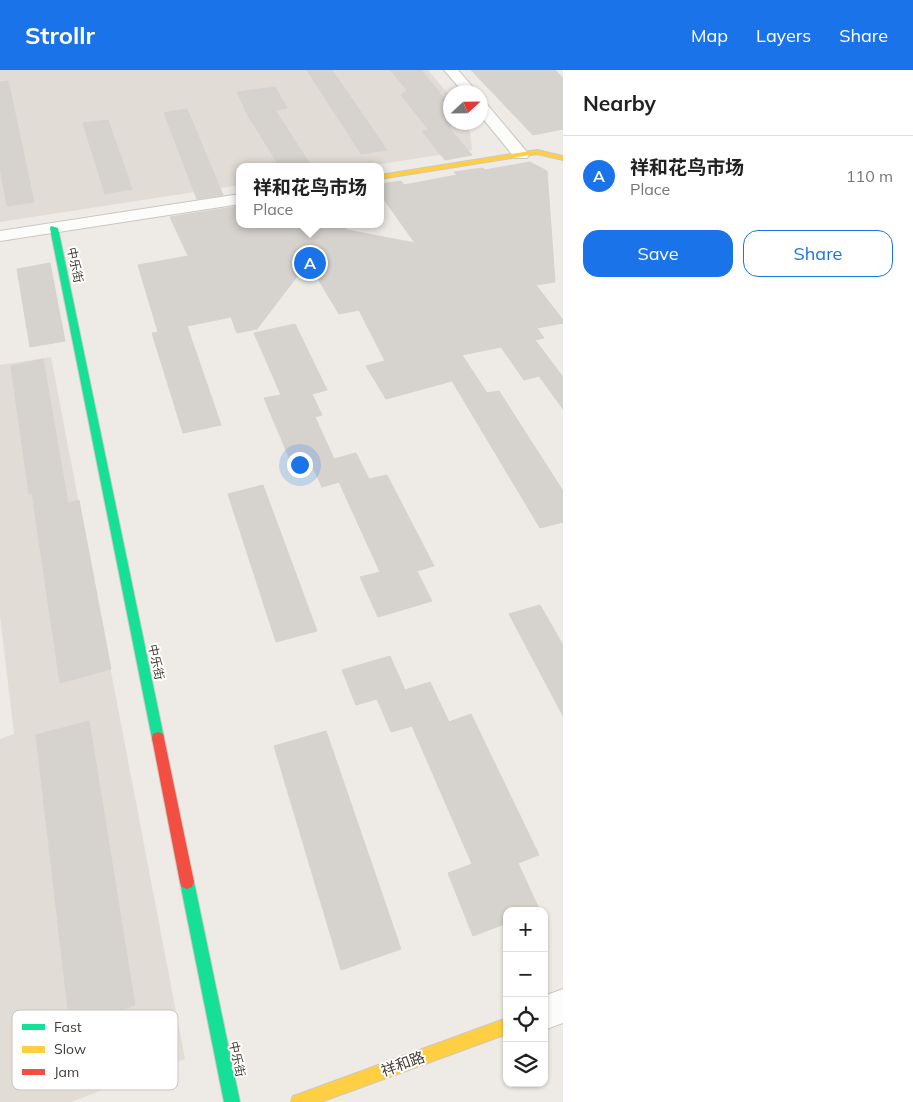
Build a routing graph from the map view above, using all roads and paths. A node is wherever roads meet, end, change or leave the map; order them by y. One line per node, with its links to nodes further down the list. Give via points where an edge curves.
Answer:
1 (451, 70): 2 (street)
2 (464, 85)
3 (488, 115): 4 (street)
4 (521, 155): 5 (street, via 537,152); 6 (street)
5 (563, 158)
6 (384, 176)
7 (236, 200): 8 (street)
8 (54, 228): 9 (street); 13 (street, 中乐街)
9 (0, 236)
10 (563, 1006): 11 (street)
11 (548, 1012)
12 (503, 1027): 14 (street, 祥和路)
13 (232, 1102)
14 (299, 1102)

